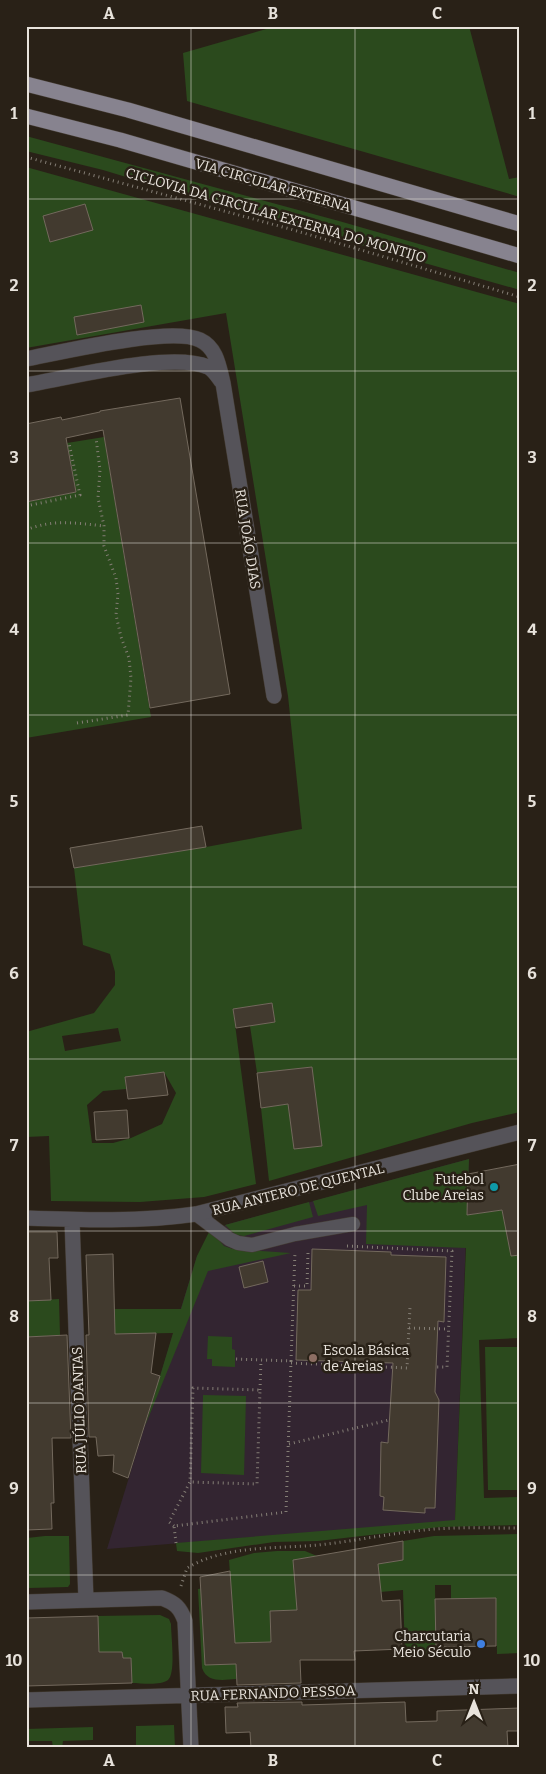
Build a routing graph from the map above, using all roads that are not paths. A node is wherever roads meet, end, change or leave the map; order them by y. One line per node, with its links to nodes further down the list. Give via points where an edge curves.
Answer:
1 (26, 84): 3 (main road, via 128,110)
2 (26, 116): 4 (main road, VIA CIRCULAR EXTERNA, via 120,140)
3 (520, 224)
4 (520, 256)
5 (26, 359): 6 (street, RUA JOÃO DIAS, via 146,338 180,336 201,340 214,352)
6 (223, 383): 7 (street, via 210,368 182,362 114,369); 8 (street, RUA JOÃO DIAS)
7 (26, 385)
8 (274, 696)
9 (520, 1132): 10 (street, RUA ANTERO DE QUENTAL)
10 (196, 1214): 12 (street, RUA ANTERO DE QUENTAL, via 169,1218); 13 (lane, via 229,1240 252,1245)
11 (26, 1218): 12 (street, RUA ANTERO DE QUENTAL)
12 (72, 1220): 14 (street, RUA JÚLIO DANTAS)
13 (353, 1224)
14 (86, 1600): 15 (street); 17 (street, via 162,1598 175,1604 185,1620)
15 (26, 1602)
16 (520, 1686): 17 (street, RUA FERNANDO PESSOA)
17 (188, 1696): 18 (street, RUA FERNANDO PESSOA); 19 (street)
18 (26, 1700)
19 (191, 1748)

